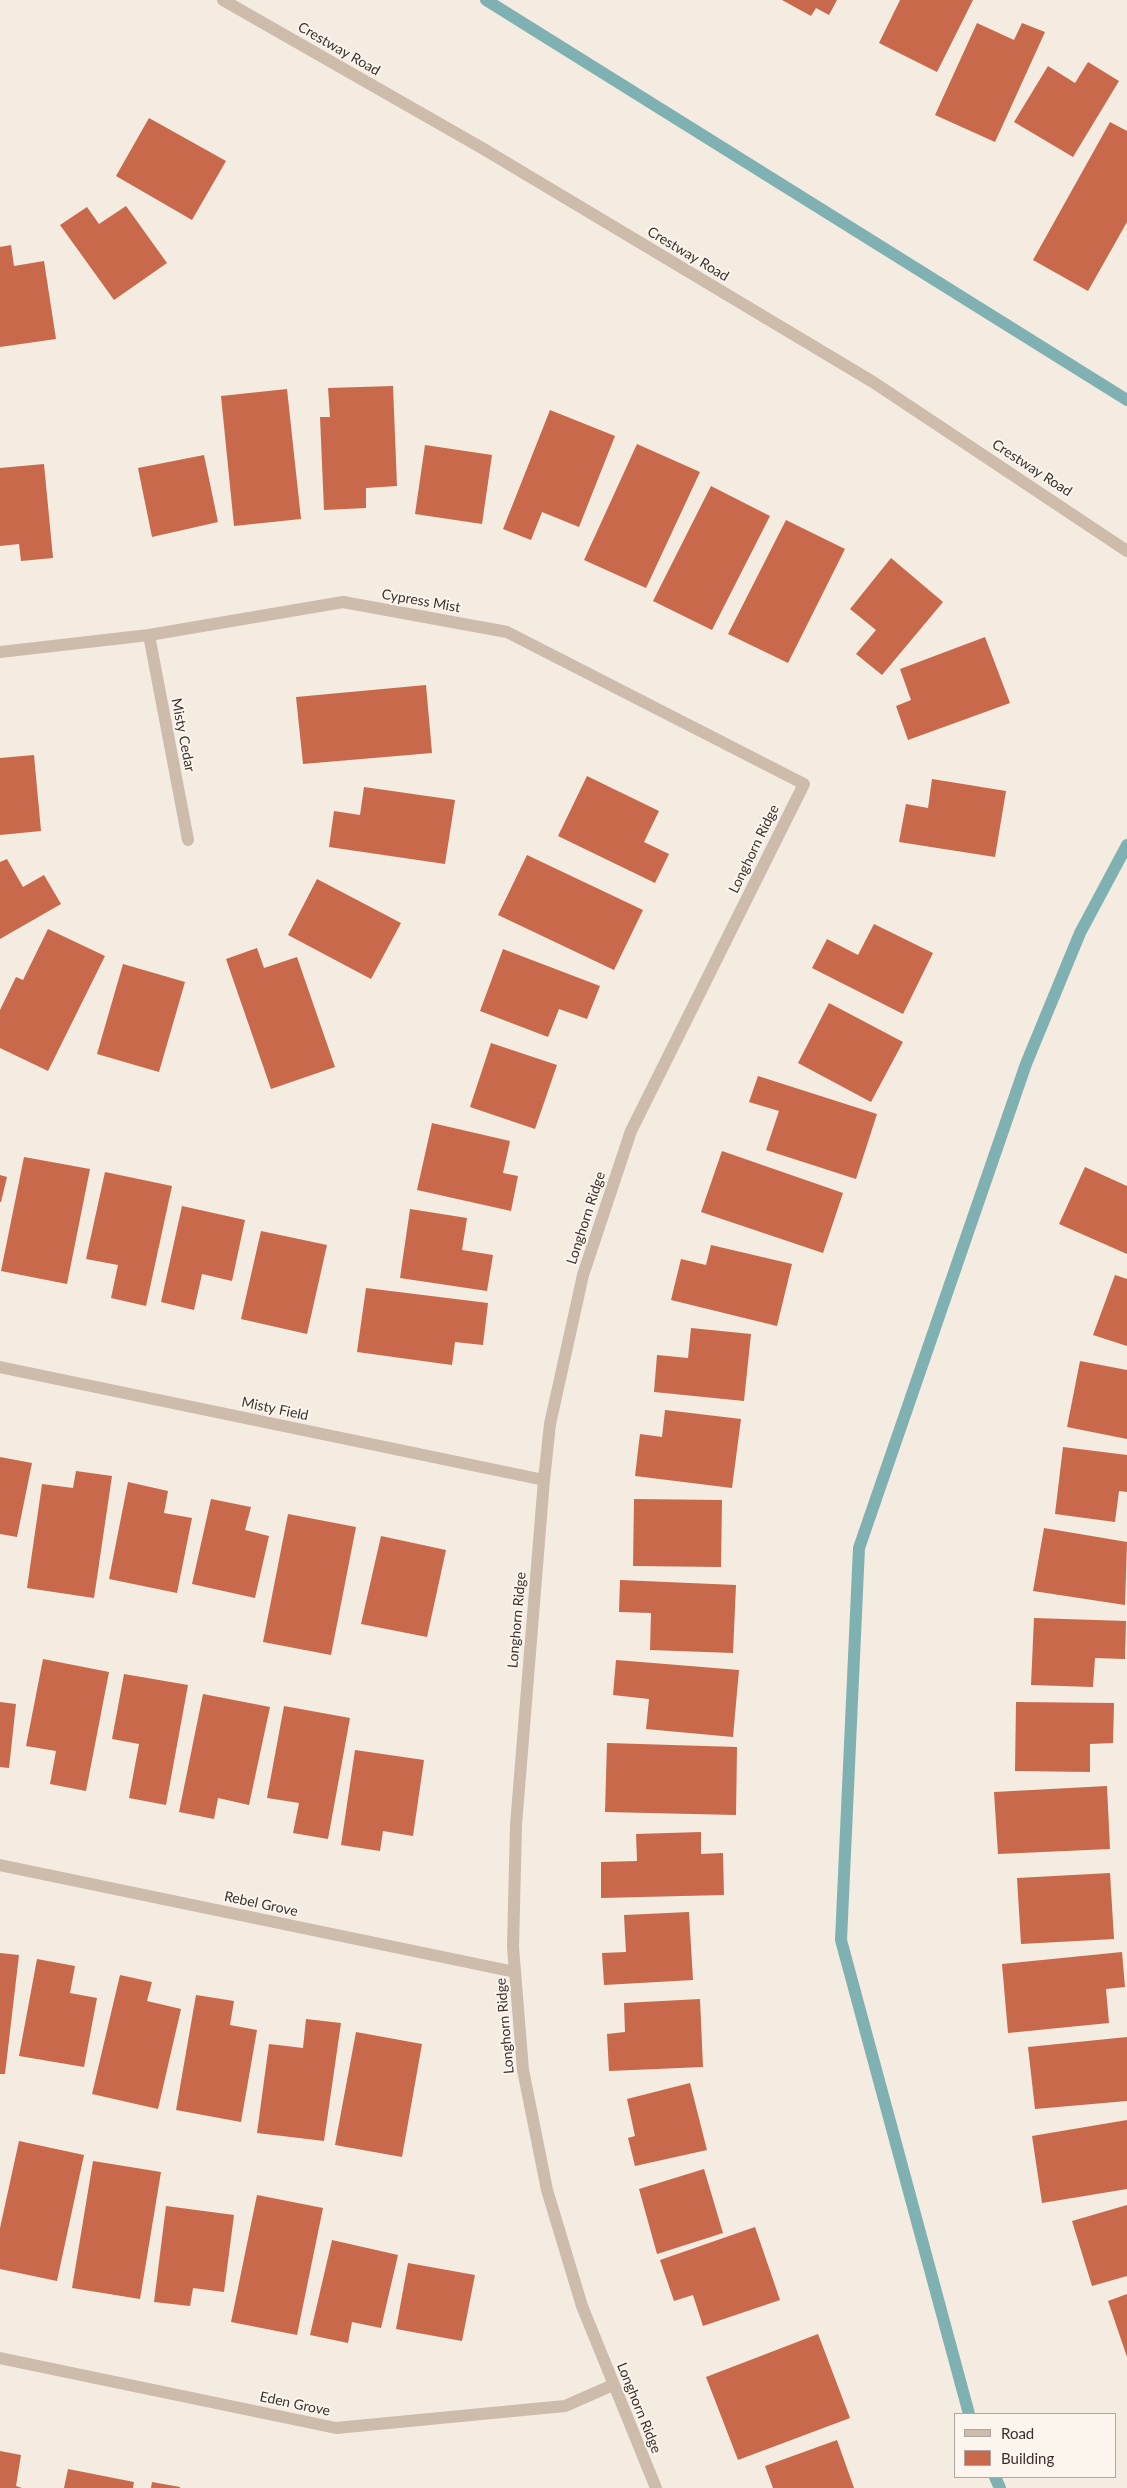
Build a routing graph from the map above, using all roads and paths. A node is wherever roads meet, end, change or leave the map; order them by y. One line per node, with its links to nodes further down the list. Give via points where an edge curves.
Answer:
1 (223, 0): 2 (street, Crestway Road, via 482,148 873,382)
2 (1127, 550)
3 (149, 635): 4 (street, Cypress Mist); 5 (street, Cypress Mist, via 342,602 507,632); 6 (street, Misty Cedar)
4 (0, 652)
5 (804, 784): 8 (street, Longhorn Ridge, via 631,1131 583,1275 550,1424)
6 (188, 840)
7 (0, 1367): 8 (street, Misty Field)
8 (544, 1480): 10 (street, Longhorn Ridge, via 516,1825)
9 (0, 1865): 10 (street, Rebel Grove)
10 (515, 1972): 12 (street, Longhorn Ridge, via 524,2070 547,2190 582,2306)
11 (0, 2358): 12 (street, Eden Grove, via 336,2428 565,2406)
12 (613, 2385): 13 (street, Longhorn Ridge)
13 (656, 2488)

